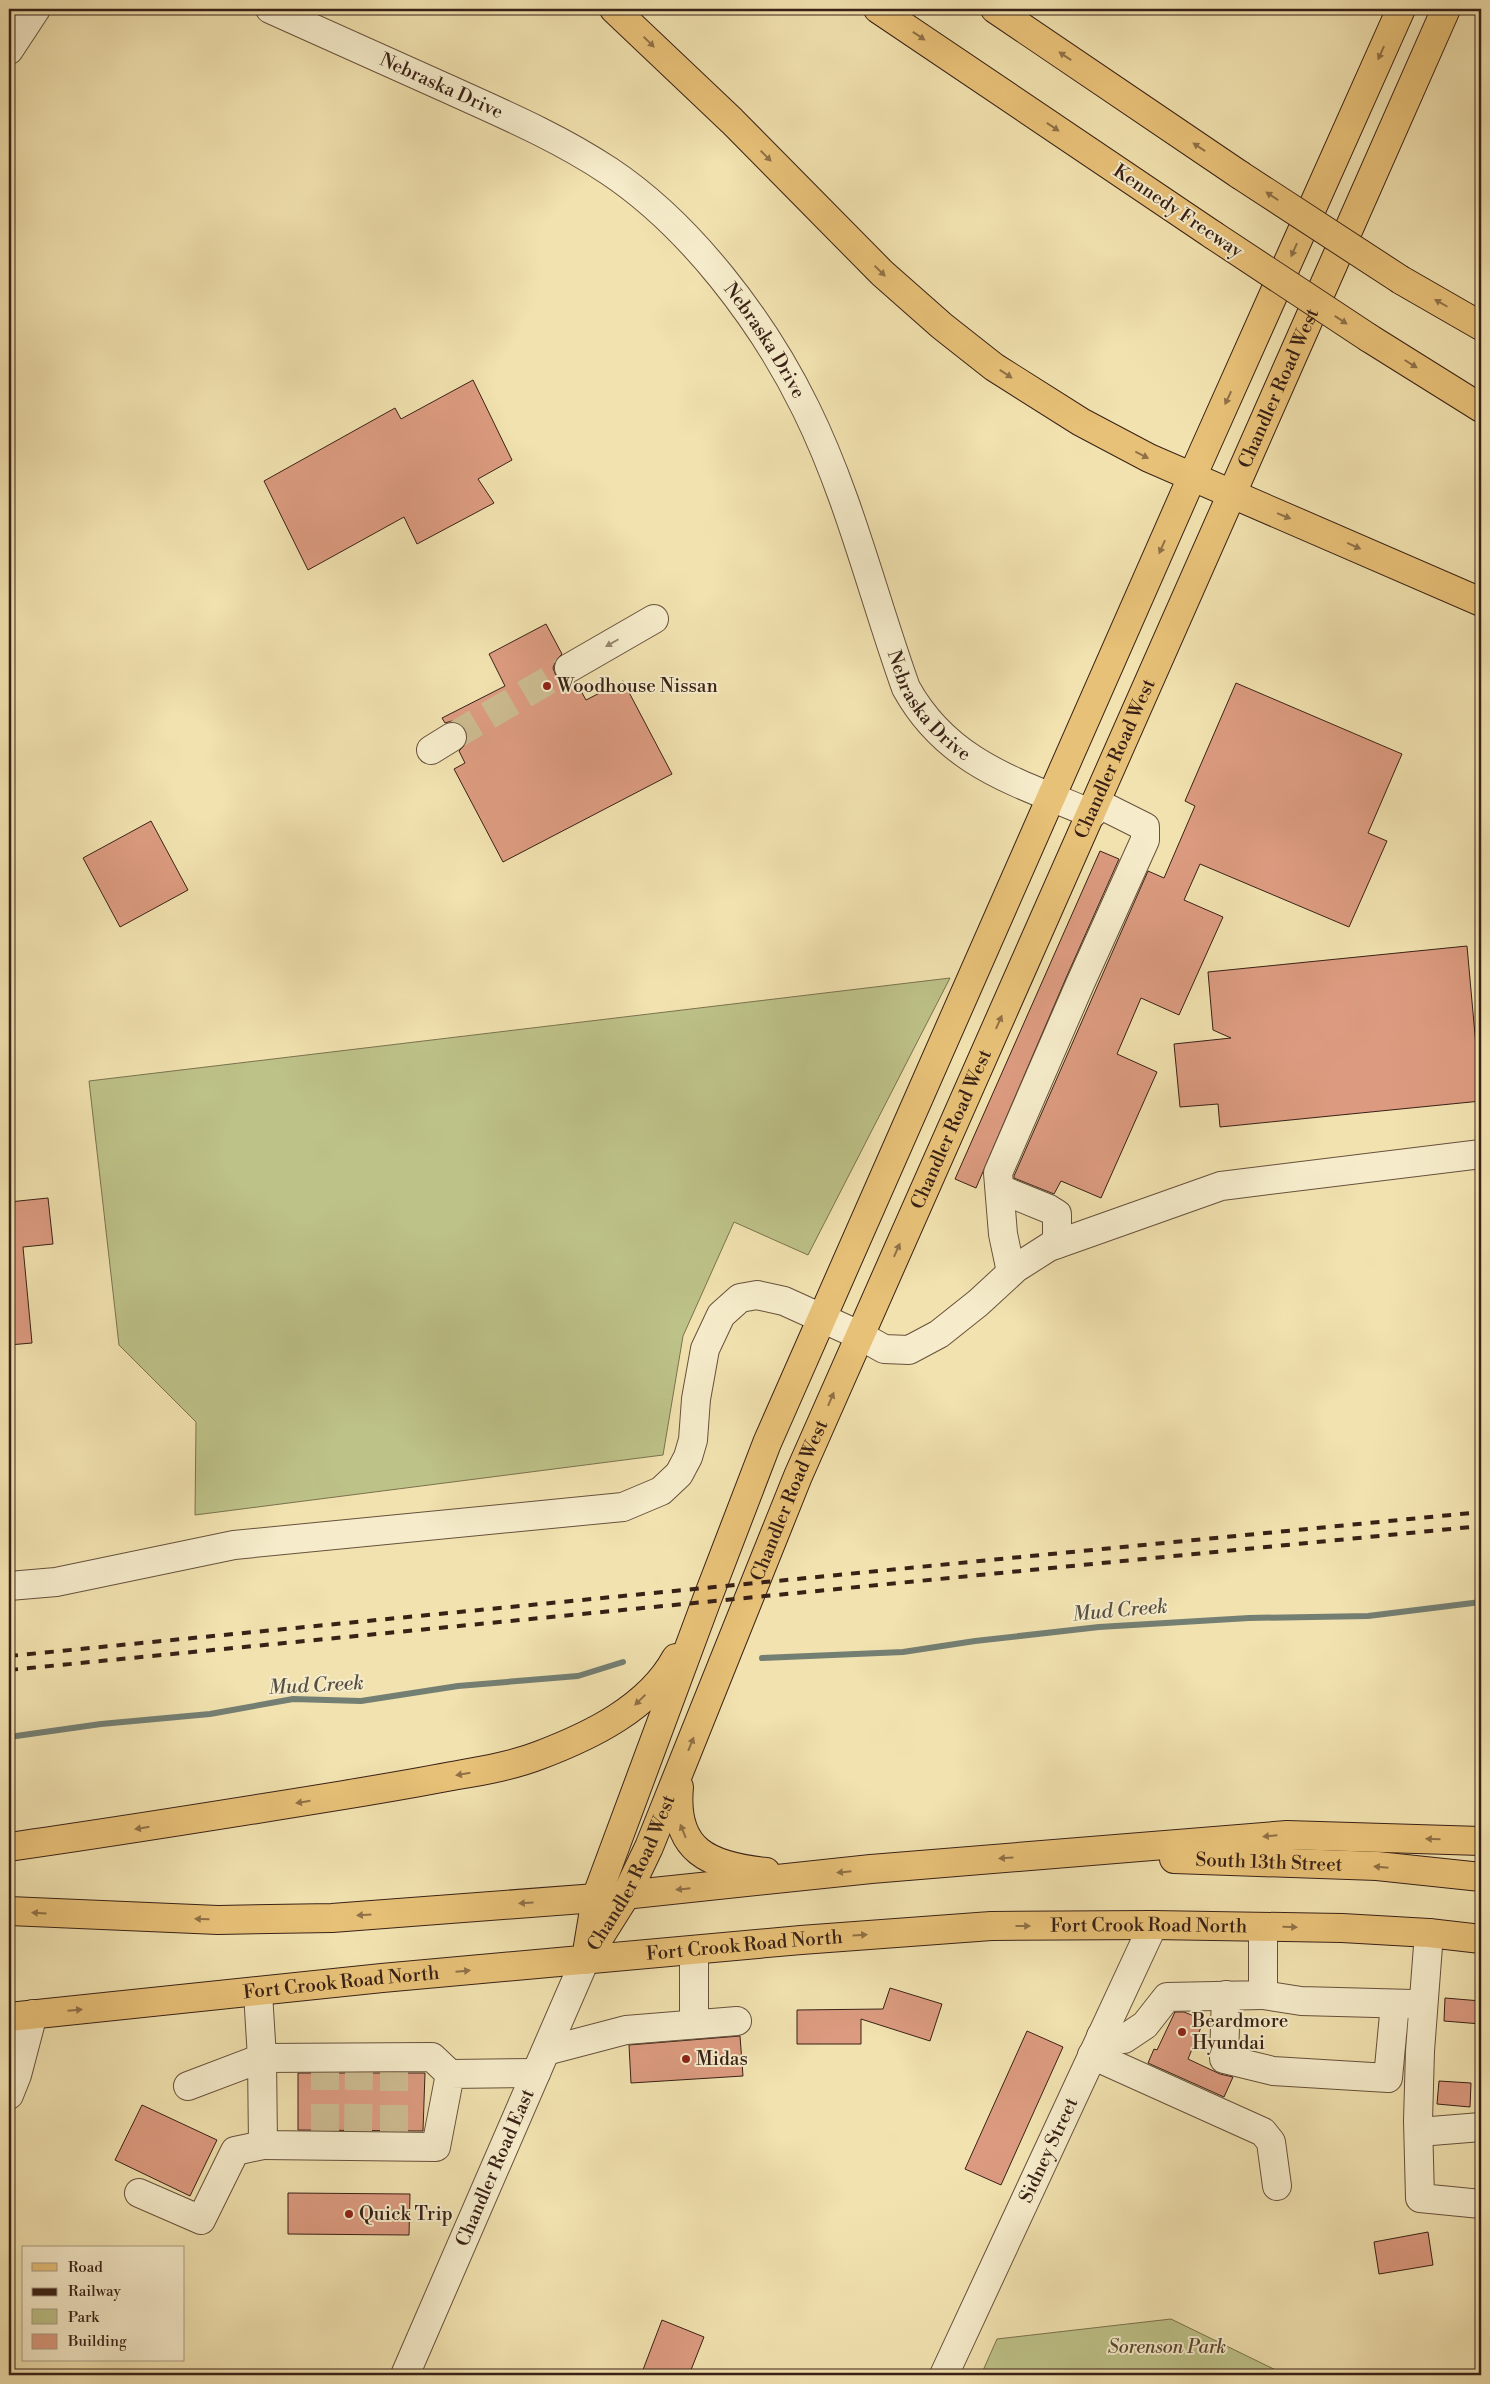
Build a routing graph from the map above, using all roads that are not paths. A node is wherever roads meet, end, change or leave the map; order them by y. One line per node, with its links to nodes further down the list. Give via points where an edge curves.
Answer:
1 (36, 9): 8 (street)
2 (270, 9): 16 (street, Nebraska Drive, via 498,111 572,149 609,171 644,198 694,247 750,316 806,408 834,476 906,688 917,709 952,746 974,761)
3 (614, 9): 11 (main road, one-way to 11, via 732,121 882,273 942,326 994,366 1081,422)
4 (878, 9): 10 (main road, Kennedy Freeway, one-way to 10, bridge, via 1213,235)
5 (995, 9): 9 (main road, one-way to 5, bridge, via 1402,280 1240,175)
6 (1401, 9): 11 (main road, Chandler Road West, one-way to 11)
7 (1446, 9): 12 (main road, Chandler Road West)
8 (9, 50)
9 (1481, 326)
10 (1481, 408)
11 (1192, 477): 12 (main road); 16 (main road, Chandler Road West, one-way to 16)
12 (1232, 495): 13 (main road, one-way to 13); 17 (main road, Chandler Road West)
13 (1481, 602)
14 (654, 619): 15 (street, one-way to 15)
15 (569, 668)
16 (1053, 797): 17 (street, Nebraska Drive); 22 (main road, Chandler Road West)
17 (1094, 809): 19 (street, Nebraska Drive, via 1145,827 1145,840 998,1173); 23 (main road, Chandler Road West, one-way to 17)
18 (1481, 1154): 20 (street, via 1221,1186)
19 (1000, 1190): 20 (street, via 1057,1214); 21 (street)
20 (1057, 1244): 21 (street)
21 (1010, 1272): 23 (street, via 978,1303 938,1334 909,1350 884,1349)
22 (822, 1318): 23 (street); 24 (street, via 784,1301 757,1295 740,1298 721,1315 705,1349 688,1457 679,1474 661,1491 623,1507 234,1545 56,1582); 25 (main road, Chandler Road West, via 768,1443)
23 (859, 1334): 26 (main road, Chandler Road West, one-way to 23, via 798,1476)
24 (9, 1586)
25 (706, 1602): 28 (main road, one-way to 28, via 673,1663 634,1706 578,1740 538,1756 486,1770 378,1790); 33 (main road, Chandler Road West)
26 (680, 1771): 30 (main road, one-way to 26, via 733,1866 699,1852 686,1839 680,1824 677,1804); 32 (main road, Chandler Road West)
27 (1481, 1840): 29 (main road, one-way to 29, via 1287,1835)
28 (9, 1847)
29 (1055, 1855): 30 (main road, one-way to 30); 31 (main road, South 13th Street, one-way to 29, via 1377,1866)
30 (804, 1876): 32 (main road, one-way to 32)
31 (1481, 1877)
32 (626, 1895): 33 (main road); 40 (main road, Chandler Road West)
33 (596, 1898): 34 (main road, one-way to 34, via 332,1918 218,1920); 40 (main road, Chandler Road West)
34 (9, 1911)
35 (1153, 1925): 36 (main road, Fort Crook Road North); 39 (main road, Fort Crook Road North, one-way to 35, via 991,1926); 49 (street, Sidney Street)
36 (1263, 1927): 37 (main road, Fort Crook Road North, one-way to 37); 43 (street)
37 (1429, 1933): 38 (main road, Fort Crook Road North); 45 (street)
38 (1481, 1939)
39 (694, 1950): 40 (main road, Fort Crook Road North); 48 (street)
40 (585, 1960): 41 (main road, Fort Crook Road North, one-way to 40); 51 (street, Chandler Road East)
41 (258, 1993): 46 (main road, Fort Crook Road North, one-way to 41); 50 (street)
42 (1226, 1995): 43 (street); 44 (street, via 1224,2059 1273,2071 1388,2078); 49 (street, via 1167,1997 1145,2025 1124,2039)
43 (1263, 1995): 44 (street, via 1301,2001)
44 (1395, 2004): 45 (street)
45 (1424, 2005): 56 (street)
46 (21, 2016): 54 (street, via 17,2075)
47 (737, 2021): 48 (street)
48 (694, 2024): 51 (street, via 626,2030)
49 (1097, 2045): 58 (street, via 1263,2132 1271,2142); 62 (street, Sidney Street)
50 (262, 2058): 52 (street, via 325,2064 394,2063 432,2056); 53 (street); 57 (street)
51 (541, 2062): 52 (street); 61 (street, Chandler Road East)
52 (450, 2074): 57 (street, via 436,2147 394,2140 358,2139)
53 (188, 2086)
54 (9, 2095)
55 (1481, 2127): 56 (street)
56 (1418, 2132): 60 (street, via 1420,2198)
57 (263, 2144): 59 (street, via 235,2151 201,2220)
58 (1277, 2186)
59 (139, 2193)
60 (1481, 2204)
61 (405, 2375)
62 (944, 2375)

